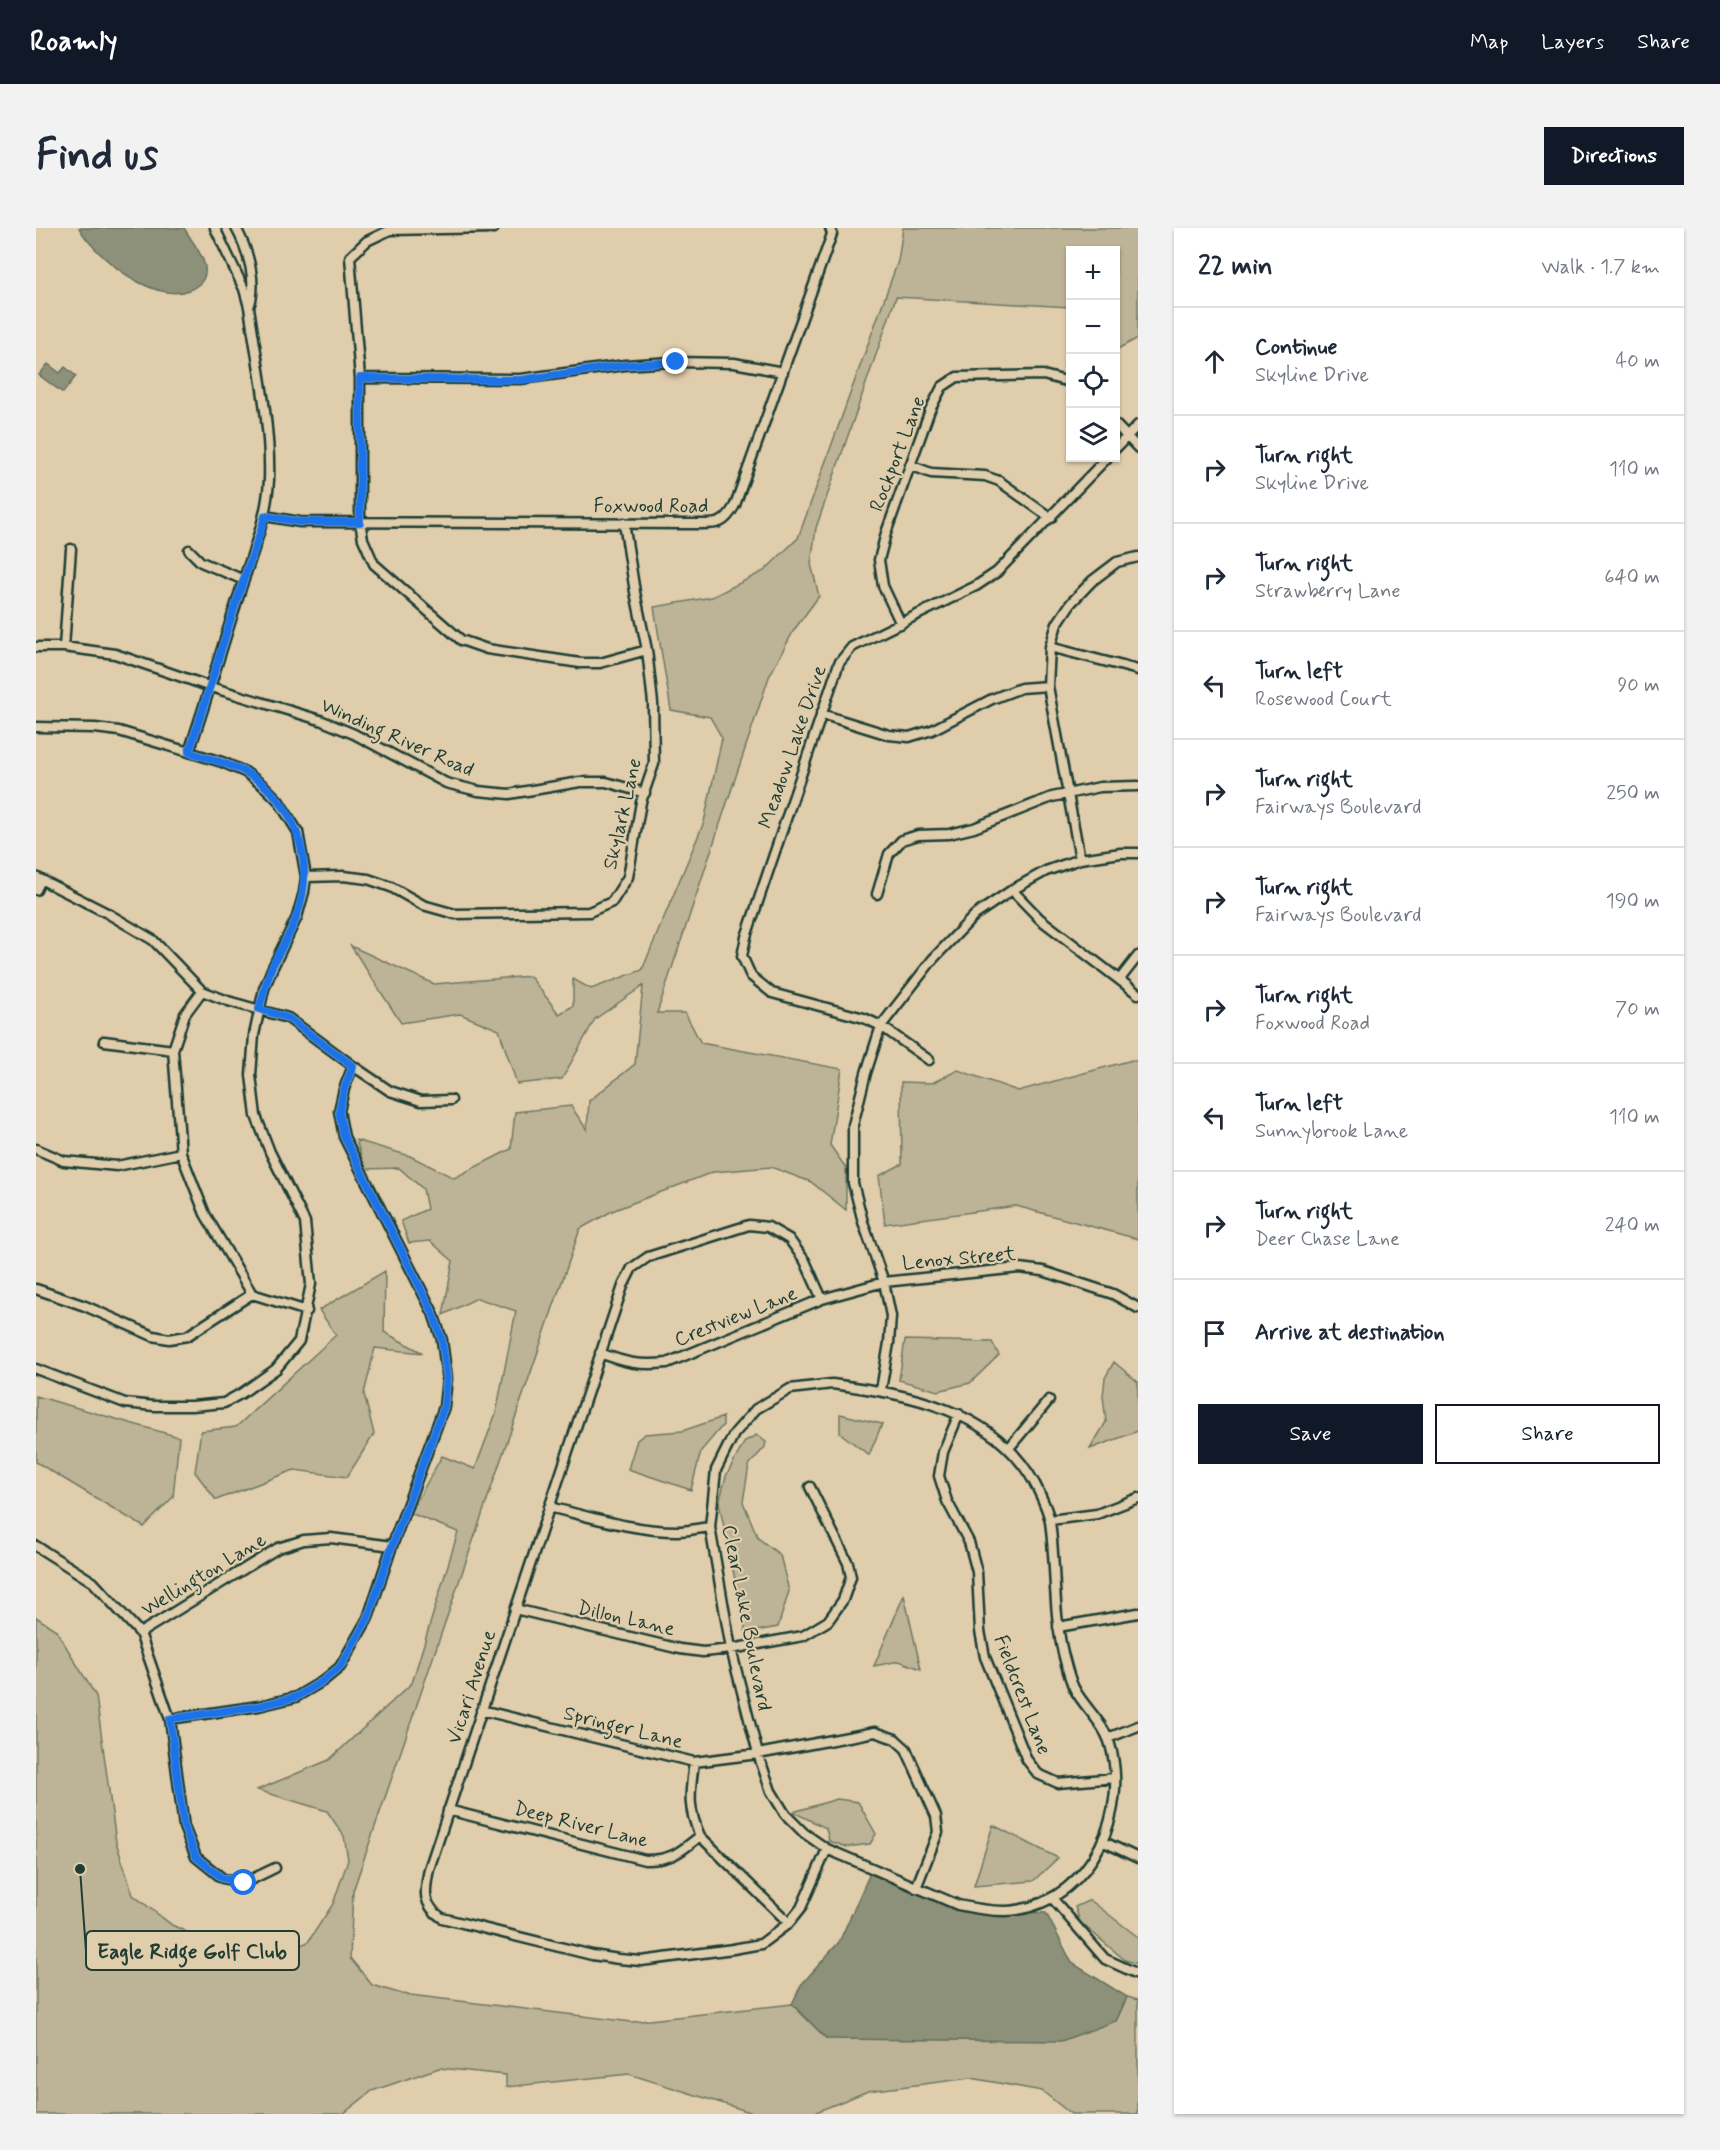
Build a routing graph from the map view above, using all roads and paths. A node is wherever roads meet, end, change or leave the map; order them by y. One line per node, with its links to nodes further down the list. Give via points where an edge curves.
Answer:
1 (215, 228): 5 (street)
2 (236, 228): 5 (street, via 249,263 254,294)
3 (494, 228): 7 (street, via 390,230 367,241 350,257)
4 (830, 228): 6 (street, Foxwood Road, via 832,234)
5 (249, 308): 16 (street, via 269,449)
6 (783, 372): 7 (street, via 734,363 672,362 521,380); 19 (street, Foxwood Road, via 728,518 715,524)
7 (360, 378): 18 (street)
8 (1066, 381): 15 (street, Rockport Lane, via 1043,375 957,378 942,387)
9 (1138, 425): 11 (street)
10 (1120, 429): 11 (street)
11 (1127, 436): 12 (street); 13 (street)
12 (1120, 444)
13 (1138, 448)
14 (1103, 462): 17 (street, Meadow Lake Drive)
15 (910, 465): 17 (street, via 931,473 986,476); 24 (street, Rockport Lane, via 879,560 883,586)
16 (265, 516): 18 (street, Foxwood Road, via 300,522); 23 (street)
17 (1051, 518): 24 (street, Meadow Lake Drive, via 997,572)
18 (360, 522): 19 (street, Foxwood Road); 28 (street, via 374,564 461,640 487,649 580,663 600,663)
19 (624, 523): 28 (street, Skylark Lane)
20 (71, 549): 26 (street)
21 (189, 550): 23 (street, via 201,562)
22 (1138, 557): 27 (street, via 1116,562 1071,603 1057,624)
23 (244, 580): 31 (street)
24 (902, 624): 32 (street, Meadow Lake Drive, via 852,647 839,663)
25 (36, 647): 26 (street, Winding River Road)
26 (64, 647): 31 (street, Winding River Road, via 115,654)
27 (1050, 647): 29 (street); 30 (street)
28 (647, 650): 36 (street, Skylark Lane, via 654,764)
29 (1138, 670)
30 (1048, 686): 32 (street, via 1021,688 909,737 889,735); 37 (street)
31 (211, 687): 34 (street); 36 (street, Winding River Road, via 320,720 446,783 478,791 509,794 580,782 606,782)
32 (821, 714): 50 (street, Meadow Lake Drive, via 742,956 751,976 772,993)
33 (36, 727): 34 (street, via 95,728)
34 (189, 752): 40 (street, via 245,772 278,800 298,832)
35 (1138, 786): 37 (street, via 1100,787)
36 (645, 793): 40 (street, Skylark Lane, via 628,877 612,902 589,912 455,914 423,905 368,879)
37 (1067, 794): 39 (street); 44 (street, via 974,828 902,840 889,854)
38 (1138, 853): 39 (street)
39 (1080, 860): 43 (street, via 1046,871)
40 (306, 877): 49 (street, via 297,917 272,969)
41 (39, 878): 42 (street); 47 (street, via 153,940)
42 (36, 890)
43 (1012, 890): 46 (street, via 1040,919); 50 (street, via 975,915 933,959)
44 (877, 894)
45 (1138, 956): 46 (street)
46 (1120, 979): 48 (street)
47 (202, 991): 49 (street); 52 (street, via 185,1014)
48 (1138, 994)
49 (259, 1009): 54 (street, via 288,1018); 63 (street, via 251,1075 256,1116 305,1222 311,1284)
50 (881, 1026): 53 (street, Meadow Lake Drive); 58 (street, via 853,1125 853,1183)
51 (104, 1041): 52 (street)
52 (173, 1050): 57 (street)
53 (929, 1060)
54 (353, 1066): 55 (street, via 390,1091 422,1101); 76 (street, via 339,1111 344,1137 433,1313 442,1340 447,1378 444,1407)
55 (451, 1100)
56 (36, 1149): 57 (street, via 64,1161 117,1166)
57 (181, 1153): 60 (street, via 205,1214)
58 (884, 1282): 61 (street, Crestview Lane); 62 (street, Lenox Street, via 1019,1268 1043,1271 1113,1294); 66 (street, via 891,1316)
59 (36, 1289): 60 (street, via 169,1339 187,1336)
60 (252, 1294): 63 (street)
61 (822, 1299): 64 (street, Crestview Lane, via 668,1363 624,1362); 64 (street, Vicari Avenue, via 805,1261 789,1239 768,1227 749,1225 648,1257 632,1268 622,1286)
62 (1138, 1308)
63 (307, 1311): 65 (street, via 299,1341 276,1369 224,1402 192,1406 125,1403)
64 (600, 1353): 72 (street, Vicari Avenue)
65 (36, 1369)
66 (881, 1390): 68 (street, Clear Lake Boulevard); 74 (street, Clear Lake Boulevard, via 832,1383 790,1389 756,1409 734,1434 716,1470)
67 (1049, 1400): 69 (street)
68 (958, 1414): 69 (street, Clear Lake Boulevard, via 978,1423); 88 (street, Fieldcrest Lane, via 943,1452 939,1476 947,1501 969,1542 977,1572 980,1631 986,1657 1027,1760 1038,1774 1058,1783)
69 (1009, 1448): 73 (street, Clear Lake Boulevard, via 1027,1470)
70 (810, 1487): 81 (street, Dillon Lane, via 848,1563 851,1577 843,1600 828,1621 803,1635)
71 (1138, 1498): 73 (street, via 1097,1514)
72 (549, 1507): 74 (street, via 652,1529); 77 (street, Vicari Avenue)
73 (1050, 1520): 79 (street, Clear Lake Boulevard)
74 (710, 1527): 81 (street, Clear Lake Boulevard)
75 (36, 1546): 80 (street, via 93,1582)
76 (392, 1546): 80 (street, Wellington Lane, via 332,1538 304,1540 278,1548); 83 (street, via 357,1641 340,1667 323,1681 296,1697)
77 (515, 1609): 81 (street, Dillon Lane, via 681,1649); 82 (street, Vicari Avenue)
78 (1138, 1613): 79 (street)
79 (1058, 1627): 85 (street, Clear Lake Boulevard, via 1073,1687)
80 (140, 1633): 83 (street)
81 (731, 1649): 86 (street, Clear Lake Boulevard)
82 (481, 1710): 87 (street, Springer Lane); 89 (street, Vicari Avenue)
83 (170, 1719): 94 (street, via 184,1827 196,1857 222,1878 244,1883)
84 (1138, 1726): 85 (street)
85 (1108, 1738): 88 (street, Clear Lake Boulevard)
86 (758, 1754): 87 (street, Springer Lane); 92 (street, Clear Lake Boulevard, via 771,1791 785,1814); 95 (street, Springer Lane, via 875,1732 895,1739 906,1749 936,1816 938,1832)
87 (694, 1762): 90 (street, via 690,1799 692,1818)
88 (1115, 1778): 91 (street, Clear Lake Boulevard, via 1114,1806)
89 (448, 1810): 90 (street, Deep River Lane, via 645,1860 664,1860); 97 (street, Vicari Avenue, via 424,1893 432,1911 442,1918 592,1955 640,1960 761,1944)
90 (700, 1836): 97 (street)
91 (1104, 1842): 93 (street); 96 (street, Clear Lake Boulevard, via 1084,1874)
92 (827, 1849): 95 (street, Clear Lake Boulevard); 97 (street, Vicari Avenue, via 801,1908)
93 (1138, 1858)
94 (275, 1868)
95 (916, 1888): 96 (street, Clear Lake Boulevard, via 958,1905 980,1909 1017,1910)
96 (1052, 1898): 98 (street, via 1105,1959)
97 (789, 1923)
98 (1138, 1974)

